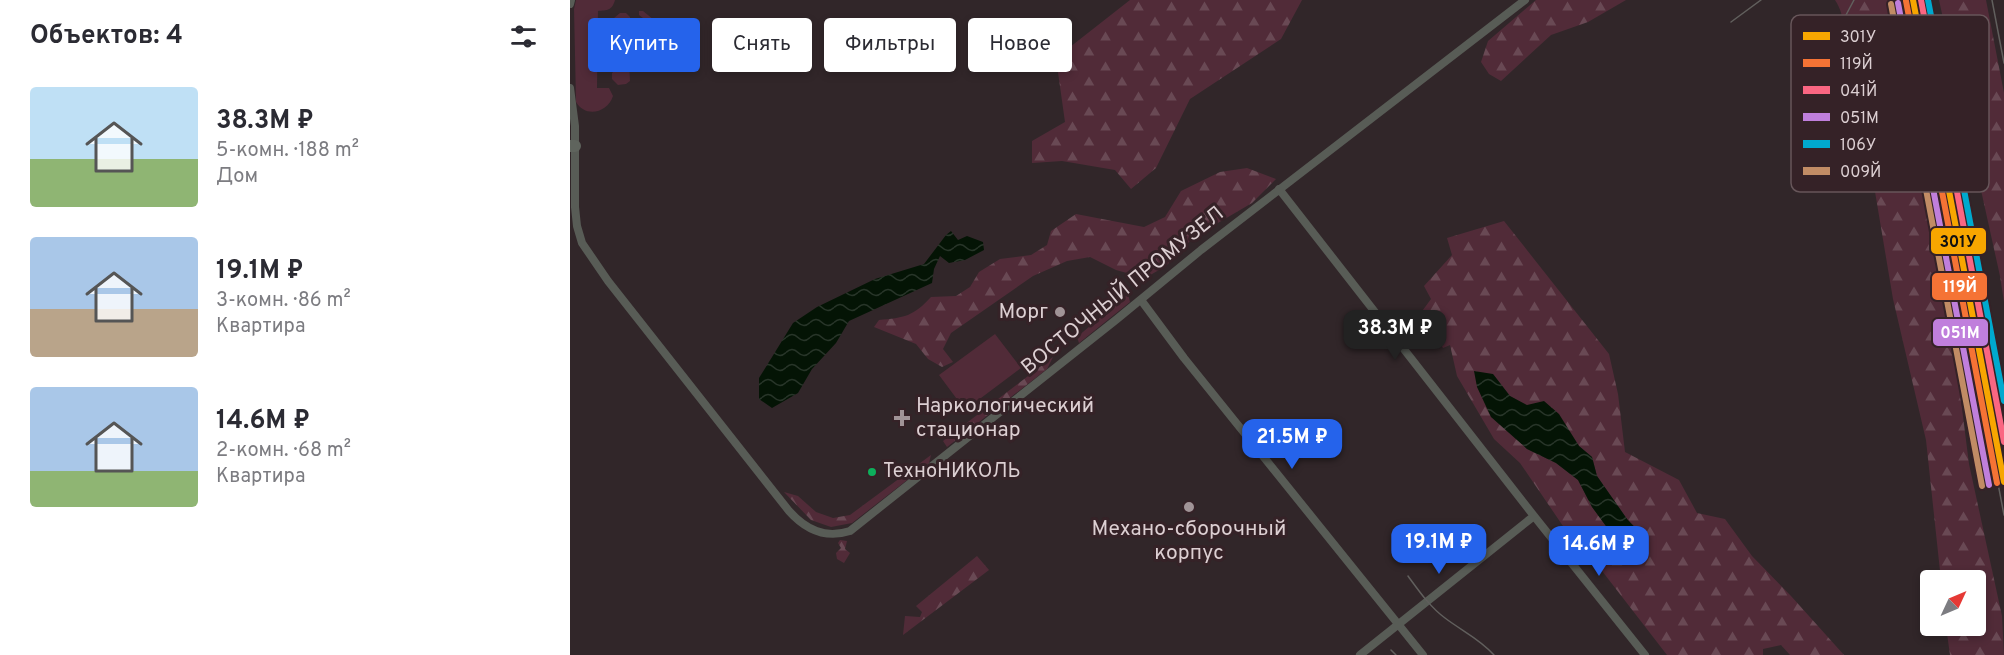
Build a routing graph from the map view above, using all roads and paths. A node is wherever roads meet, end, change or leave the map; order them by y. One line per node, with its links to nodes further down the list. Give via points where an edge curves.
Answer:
1 (1525, 0): 4 (street, ВОСТОЧНЫЙ ПРОМУЗЕЛ)
2 (570, 88): 3 (street, ВОСТОЧНЫЙ ПРОМУЗЕЛ, via 575,126)
3 (572, 146): 5 (street, ВОСТОЧНЫЙ ПРОМУЗЕЛ, via 575,207 582,243 789,511 801,524 818,533 850,531)
4 (1279, 189): 5 (street, ВОСТОЧНЫЙ ПРОМУЗЕЛ); 6 (street)
5 (1141, 300): 7 (street)
6 (1534, 516): 7 (street); 10 (street)
7 (1399, 624): 8 (street); 9 (street)
8 (1360, 655)
9 (1423, 655)
10 (1645, 655)

